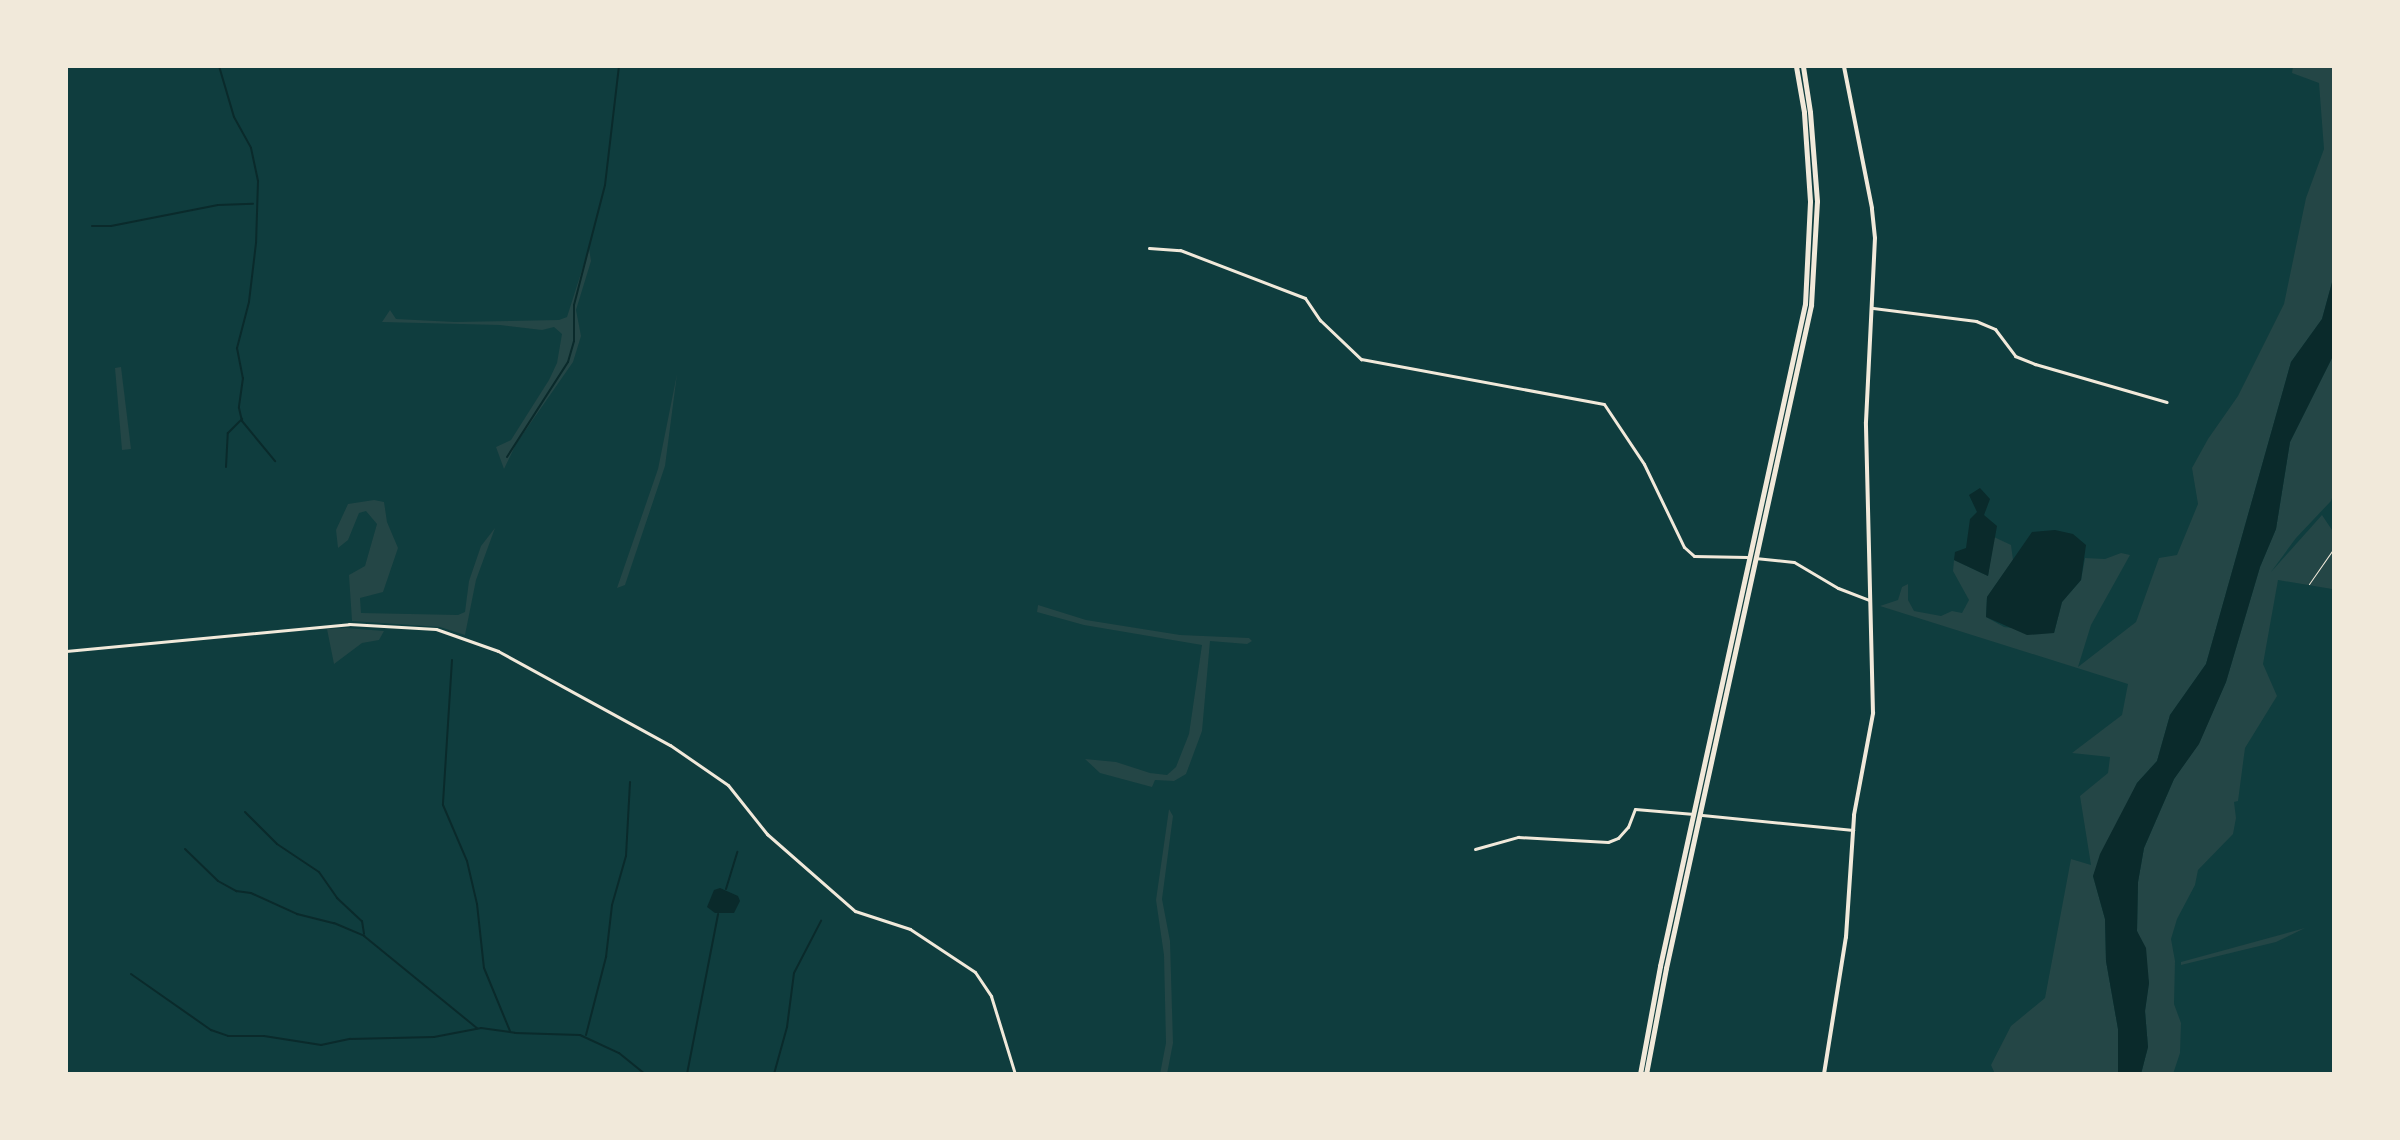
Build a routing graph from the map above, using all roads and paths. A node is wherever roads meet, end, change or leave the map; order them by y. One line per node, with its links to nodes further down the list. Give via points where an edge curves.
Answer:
1 (1796, 66): 8 (highway, via 1808,157 1808,271)
2 (1803, 66): 8 (highway, via 1815,157 1814,272 1798,370)
3 (1844, 66): 5 (main road, via 1872,208)
4 (1149, 248): 10 (street, via 1180,250 1305,298 1361,359 1604,404 1644,464 1684,547 1694,556 1794,562)
5 (1873, 308): 6 (street, via 1976,321 1995,329 2015,356); 10 (main road, via 1866,422)
6 (2167, 402)
7 (2334, 548): 9 (lane)
8 (1755, 554): 12 (highway)
9 (2309, 584)
10 (1869, 600): 13 (main road, via 1873,713)
11 (66, 651): 15 (street, via 349,624 436,629 498,651 670,745 728,785 775,842 855,911 910,929 975,972 991,996)
12 (1695, 822): 16 (highway); 17 (highway)
13 (1853, 830): 14 (street, via 1635,809 1628,827 1608,842 1518,837); 18 (main road, via 1846,937)
14 (1475, 849)
15 (1015, 1074)
16 (1640, 1074)
17 (1646, 1074)
18 (1824, 1074)

